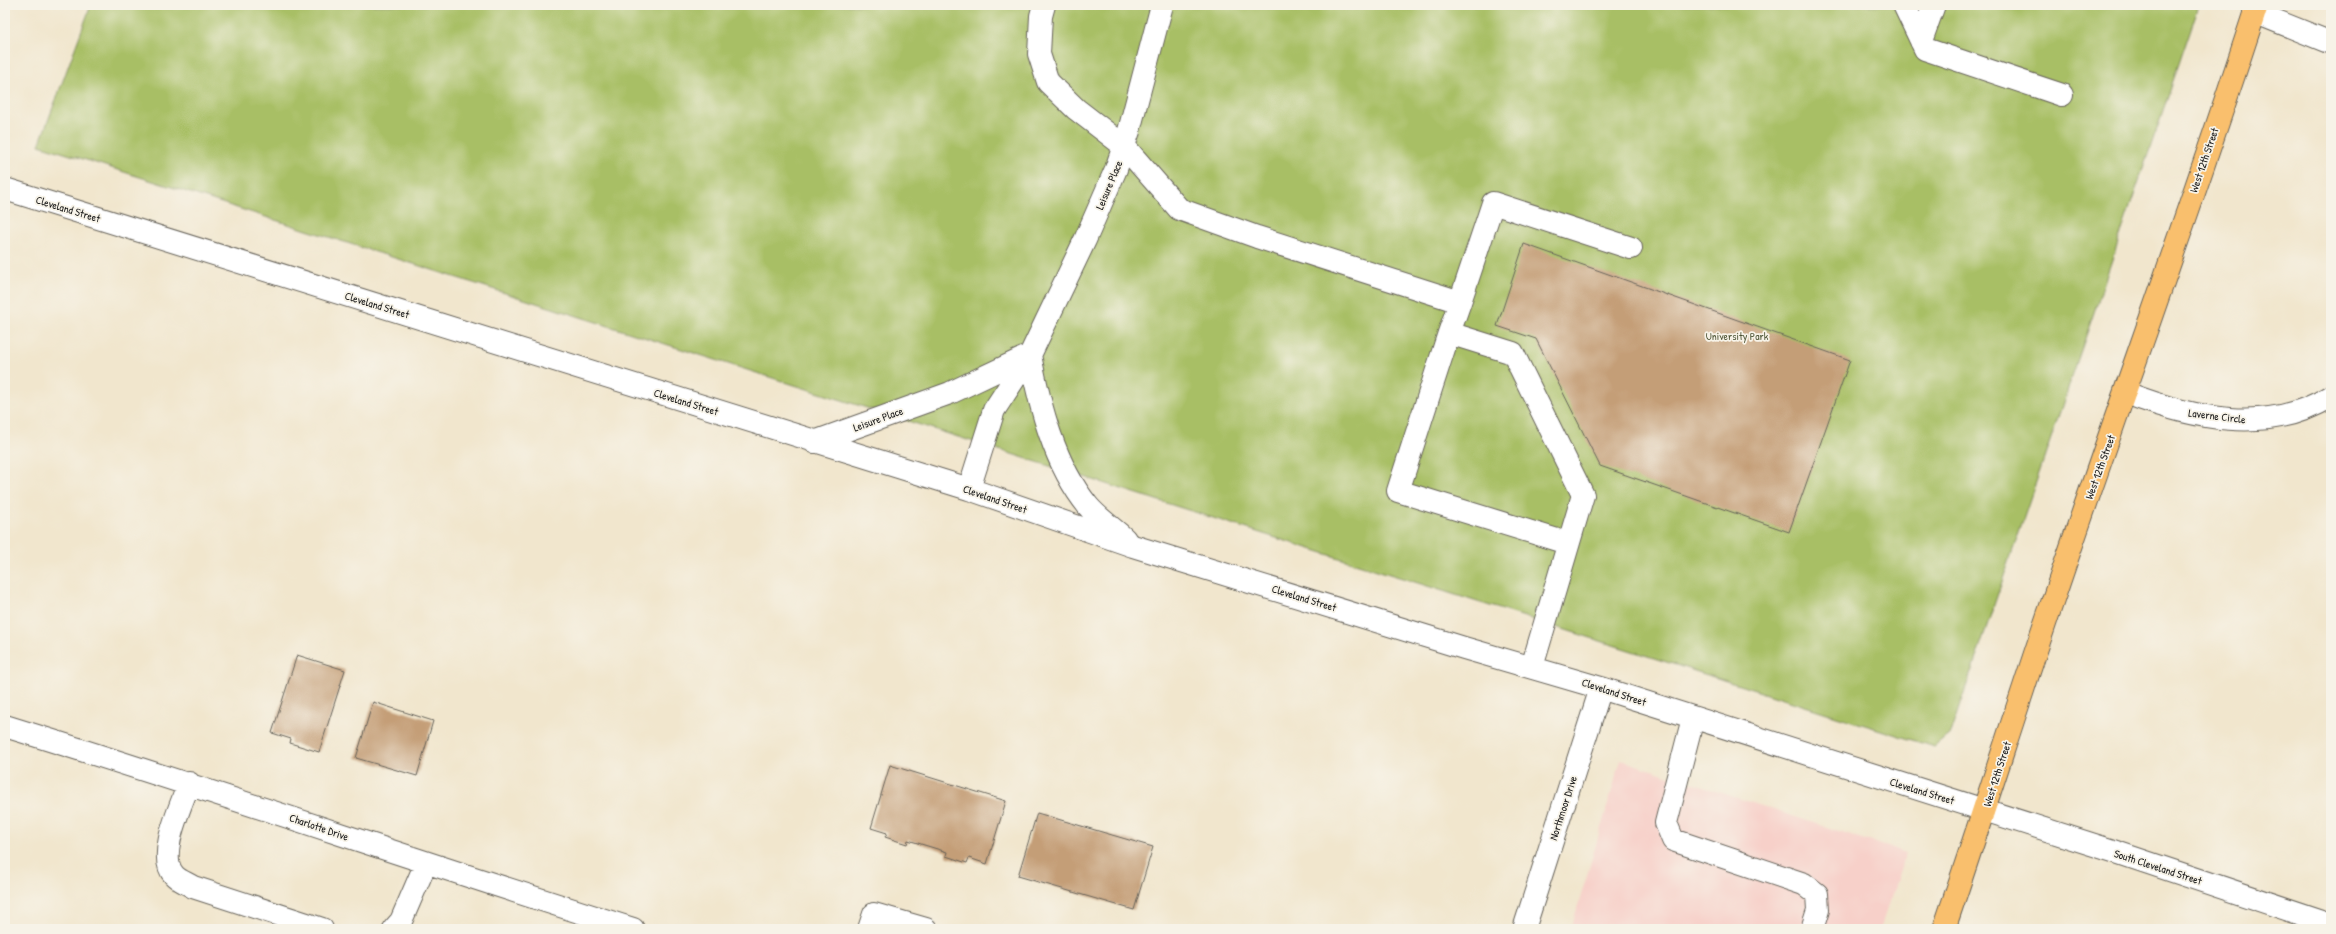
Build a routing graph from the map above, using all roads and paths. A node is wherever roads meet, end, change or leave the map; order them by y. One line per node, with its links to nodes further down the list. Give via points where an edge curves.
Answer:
1 (1044, 5): 9 (street, via 1041,16 1040,54 1048,82 1076,109)
2 (1162, 5): 9 (street, Leisure Place)
3 (1904, 5): 6 (street)
4 (1934, 5): 6 (street)
5 (2255, 9): 7 (street); 15 (main road, West 12th Street)
6 (1921, 41): 8 (street, via 1926,49)
7 (2331, 43)
8 (2062, 95)
9 (1124, 146): 12 (street, via 1179,209 1257,237); 14 (street, Leisure Place, via 1085,240)
10 (5, 189): 17 (street, Cleveland Street)
11 (1631, 248): 12 (street, via 1493,203)
12 (1460, 302): 13 (street)
13 (1449, 333): 19 (street, via 1513,353 1583,494); 19 (street, via 1398,491)
14 (1030, 355): 17 (street, Leisure Place, via 950,393); 18 (street, Leisure Place, via 994,410); 20 (street, via 1038,396 1066,471 1089,506)
15 (2126, 393): 16 (street, Laverne Circle, via 2160,406 2203,417 2246,420 2267,419 2304,410); 26 (main road, West 12th Street, via 2051,604)
16 (2331, 396)
17 (814, 442): 18 (street, Cleveland Street)
18 (969, 489): 20 (street, Cleveland Street)
19 (1567, 544): 21 (street)
20 (1133, 546): 21 (street, Cleveland Street)
21 (1532, 668): 22 (street, Cleveland Street)
22 (1601, 688): 23 (street, Cleveland Street); 34 (street, Northmoor Drive)
23 (1693, 718): 26 (street, Cleveland Street); 35 (street, via 1666,823 1673,840 1804,884 1817,894 1818,910)
24 (5, 726): 25 (street, Charlotte Drive)
25 (189, 783): 27 (street, Charlotte Drive); 29 (street, via 170,837 167,859 174,875 193,887)
26 (1985, 811): 28 (street, South Cleveland Street); 36 (main road, West 12th Street)
27 (426, 863): 30 (street, via 401,921); 31 (street, Charlotte Drive)
28 (2331, 924)
29 (322, 929)
30 (394, 929)
31 (633, 929)
32 (869, 929): 33 (street, via 874,914)
33 (926, 929)
34 (1524, 929)
35 (1812, 929)
36 (1944, 929)

